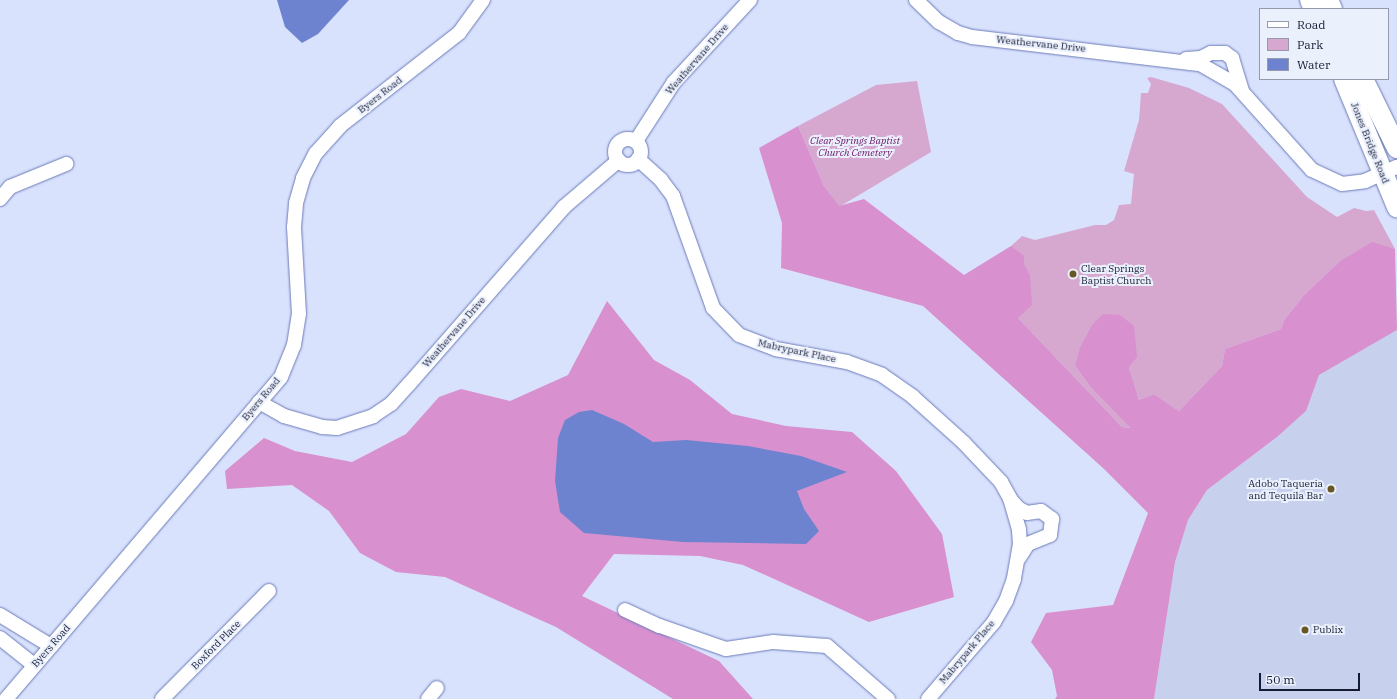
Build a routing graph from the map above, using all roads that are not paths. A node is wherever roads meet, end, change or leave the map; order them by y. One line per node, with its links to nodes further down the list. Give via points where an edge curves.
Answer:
1 (483, 0): 16 (street, Byers Road, via 459,33 340,126 316,153 303,178 296,203 294,227 299,314 294,345 281,378)
2 (750, 0): 8 (street, Weathervane Drive, via 674,82)
3 (916, 0): 4 (street, Weathervane Drive, via 939,22 958,33 972,37)
4 (1178, 60): 7 (street, Weathervane Drive, via 1200,64 1218,73); 7 (street, Weathervane Drive, via 1201,58 1219,51 1225,53 1232,58 1235,74)
5 (1344, 80): 13 (main road, Jones Bridge Road)
6 (1364, 80): 9 (main road, Jones Bridge Road)
7 (1245, 95): 13 (street, Weathervane Drive, via 1312,170 1342,184 1365,181)
8 (636, 141): 10 (street, via 641,150); 11 (street, via 630,139 620,142 615,151)
9 (1397, 148)
10 (638, 159): 11 (street, via 626,164); 17 (street, Mabrypark Place, via 661,180 673,196 713,308 739,335 776,349 848,362 882,375 913,396 964,443 1001,482)
11 (619, 160): 16 (street, Weathervane Drive, via 564,207 391,404 373,416 337,428 322,427 284,416)
12 (66, 164): 14 (street, via 10,187)
13 (1389, 170): 15 (main road, Jones Bridge Road)
14 (0, 199)
15 (1397, 207)
16 (259, 402): 23 (street, Byers Road)
17 (1010, 498): 18 (street, Mabrypark Place, via 1019,530); 18 (street, Mabrypark Place, via 1018,508 1027,513 1041,511 1052,519 1050,535 1028,544)
18 (1018, 559): 28 (street, Mabrypark Place, via 1006,601 994,622)
19 (269, 591): 27 (street, Boxford Place)
20 (625, 610): 25 (street, via 726,650 773,642 827,646)
21 (0, 615): 23 (street)
22 (0, 638): 24 (street)
23 (51, 646): 24 (street, Byers Road)
24 (34, 665): 26 (street, Byers Road)
25 (888, 697)
26 (6, 699)
27 (162, 699)
28 (928, 699)

